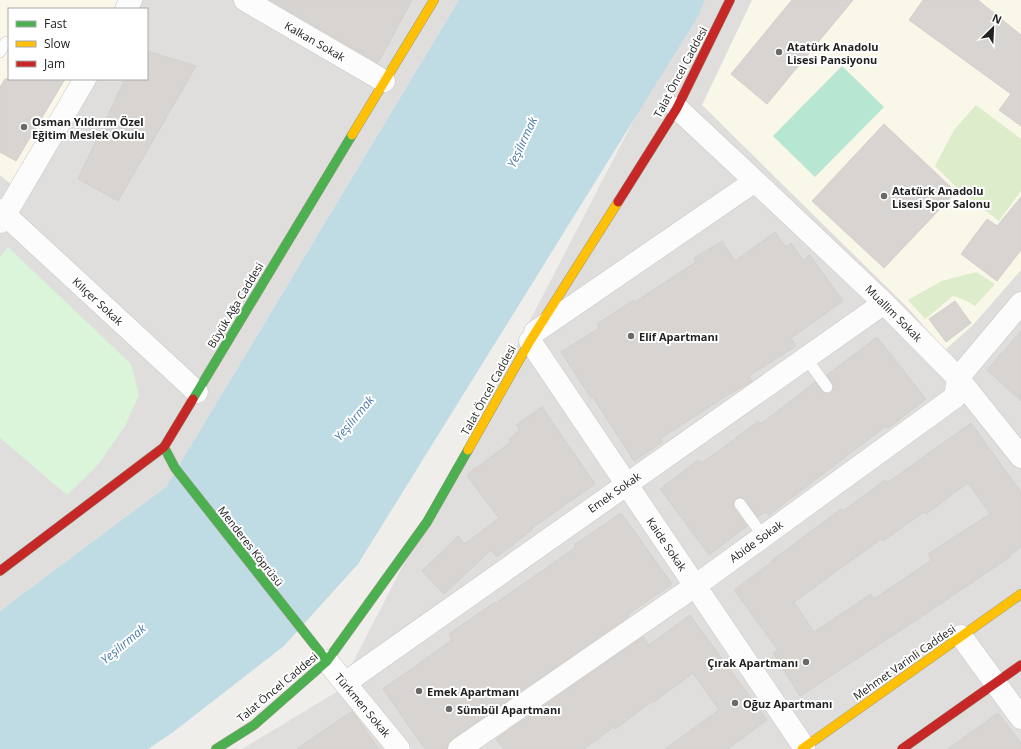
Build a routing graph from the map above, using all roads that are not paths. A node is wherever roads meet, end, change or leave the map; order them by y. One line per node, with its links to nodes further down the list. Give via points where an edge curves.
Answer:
1 (245, 0): 7 (street, Kalkan Sokak)
2 (434, 0): 7 (street, Büyük Ağa Caddesi)
3 (730, 0): 8 (street, Talat Öncel Caddesi)
4 (6, 42): 5 (lane)
5 (0, 52)
6 (84, 80): 10 (street)
7 (384, 81): 17 (street, Büyük Ağa Caddesi)
8 (677, 108): 9 (street, Muallim Sokak); 13 (street, Talat Öncel Caddesi)
9 (755, 181): 11 (street, Muallim Sokak); 13 (street)
10 (2, 215): 17 (street, Kılıçer Sokak)
11 (884, 302): 14 (street, Emek Sokak); 15 (street, Muallim Sokak)
12 (1021, 303): 15 (street, Abide Sokak)
13 (532, 336): 20 (street, Kaide Sokak); 27 (street, Talat Öncel Caddesi, via 427,522)
14 (806, 358): 16 (lane); 20 (street, Emek Sokak)
15 (958, 378): 19 (street, Muallim Sokak); 22 (street, Abide Sokak, via 955,397)
16 (827, 386)
17 (197, 392): 18 (street, Büyük Ağa Caddesi)
18 (164, 447): 23 (street, Büyük Ağa Caddesi); 27 (street, Menderes Köprüsü, via 175,468)
19 (1021, 457)
20 (626, 484): 24 (street, Kaide Sokak); 29 (street, Emek Sokak)
21 (740, 504): 22 (lane)
22 (763, 536): 24 (street, Abide Sokak)
23 (0, 571)
24 (695, 586): 32 (street, Kaide Sokak); 35 (street, Abide Sokak)
25 (1021, 594): 26 (street, Mehmet Varinli Caddesi)
26 (961, 636): 30 (street); 32 (street, Mehmet Varinli Caddesi)
27 (327, 661): 29 (street, Türkmen Sokak); 33 (street, Talat Öncel Caddesi, via 254,725)
28 (1021, 665): 30 (street)
29 (345, 683): 34 (street, Türkmen Sokak)
30 (995, 683): 31 (street); 36 (street)
31 (1021, 718)
32 (803, 748)
33 (216, 749)
34 (399, 749)
35 (459, 749)
36 (902, 749)

